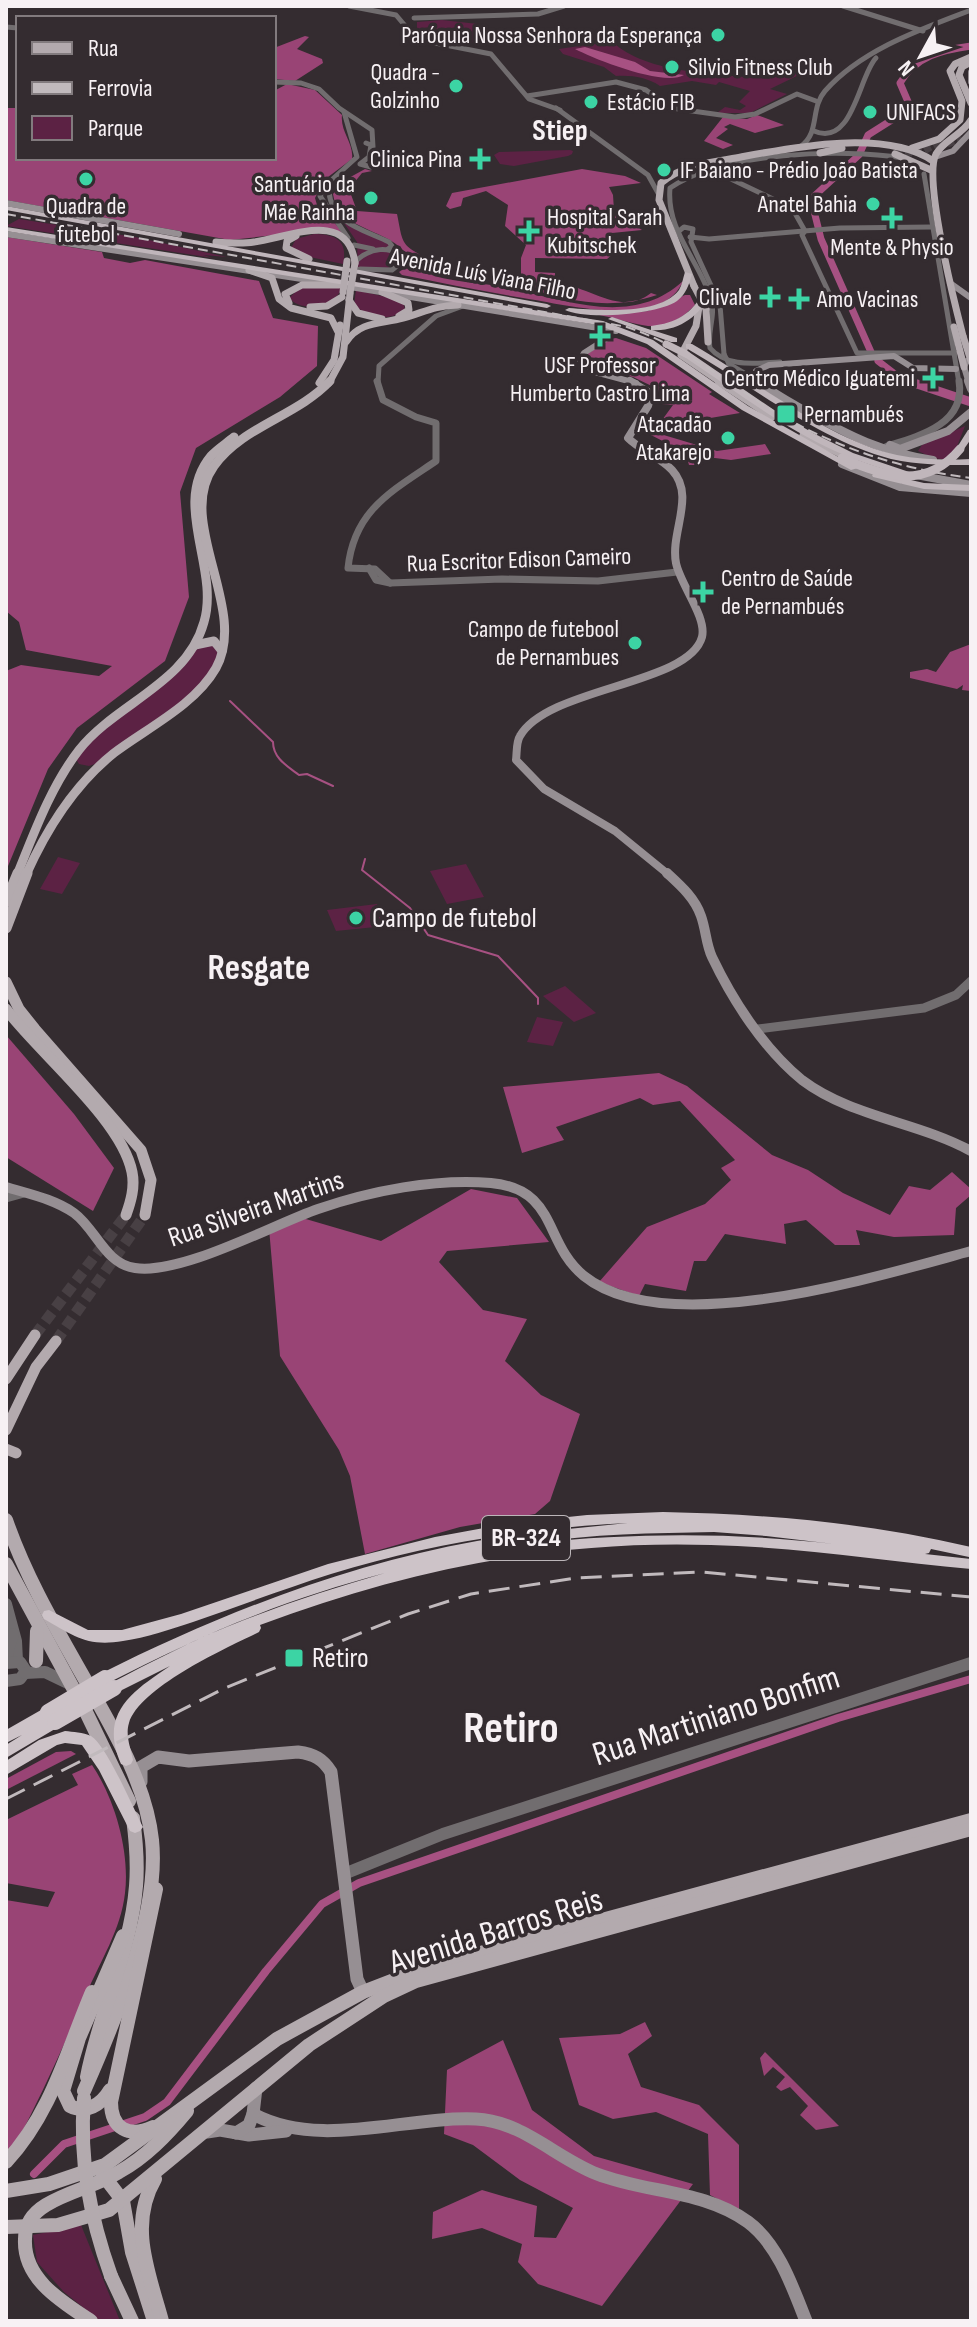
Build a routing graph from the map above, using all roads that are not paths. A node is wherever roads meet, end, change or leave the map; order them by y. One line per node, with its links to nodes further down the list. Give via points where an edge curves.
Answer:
1 (349, 6): 8 (street, via 391,13)
2 (362, 6): 6 (street)
3 (564, 6): 6 (street, via 506,16 458,12)
4 (843, 6): 9 (street)
5 (971, 11): 9 (street); 16 (street)
6 (410, 17): 8 (street); 10 (street, via 418,34)
7 (396, 28): 8 (street)
8 (407, 28): 10 (street, via 419,39)
9 (920, 31): 14 (street)
10 (437, 44): 12 (street)
11 (476, 53): 12 (street)
12 (488, 53): 19 (street)
13 (971, 59): 26 (main road, via 959,75); 32 (main road, via 950,71 963,104)
14 (860, 63): 15 (street); 16 (street)
15 (852, 67): 16 (street); 24 (street)
16 (868, 67): 35 (street, via 848,119)
17 (971, 72): 21 (main road)
18 (501, 74): 19 (street)
19 (513, 78): 23 (street)
20 (276, 82): 28 (street, via 322,90)
21 (971, 82)
22 (545, 93): 23 (street); 24 (street, via 618,83 644,89 668,107 746,116 797,94); 25 (street)
23 (528, 95): 25 (street); 27 (street, via 542,106)
24 (815, 99): 34 (street)
25 (543, 104): 27 (street)
26 (971, 106): 29 (main road)
27 (560, 110): 48 (street)
28 (344, 112): 30 (street); 31 (street)
29 (971, 118): 39 (main road, via 959,136)
30 (365, 125): 31 (street); 37 (street, via 374,132)
31 (346, 127): 38 (street)
32 (954, 128): 39 (main road); 41 (main road)
33 (971, 130): 36 (main road); 50 (main road, via 953,151)
34 (814, 131): 35 (street); 42 (street)
35 (833, 132): 43 (street, via 831,139)
36 (962, 139)
37 (374, 140): 40 (street); 40 (street, via 374,159 362,167 371,145)
38 (354, 142): 40 (street); 58 (street, via 355,161 320,193 323,205)
39 (944, 142): 41 (main road, via 926,149); 50 (main road)
40 (366, 143)
41 (929, 145): 44 (main road)
42 (801, 146): 43 (main road); 49 (main road)
43 (845, 147): 46 (main road); 47 (main road)
44 (895, 148): 47 (main road); 50 (main road)
45 (603, 150): 48 (street)
46 (820, 150): 49 (main road); 52 (street); 56 (main road, via 697,168 673,177)
47 (874, 150): 53 (main road)
48 (619, 155): 51 (street)
49 (743, 157): 55 (main road)
50 (934, 159): 53 (main road)
51 (640, 169): 55 (street); 56 (street, via 655,182)
52 (710, 169): 62 (street, via 681,178 670,188); 66 (street, via 792,208)
53 (927, 170): 60 (street); 75 (main road)
54 (347, 175): 74 (street, via 331,189 330,203 349,224 389,242)
55 (670, 175): 56 (main road)
56 (658, 193): 82 (main road)
57 (6, 205): 59 (highway, Avenida Luís Viana Filho); 64 (main road)
58 (341, 224): 71 (street); 71 (street, via 383,244 370,249)
59 (109, 226): 64 (highway); 83 (highway, Avenida Luís Viana Filho)
60 (931, 228): 66 (street); 80 (street)
61 (6, 231): 76 (main road, Avenida Luís Viana Filho); 77 (highway, Avenida Luís Viana Filho)
62 (679, 231): 72 (street); 72 (street, via 692,228)
63 (789, 233): 65 (street); 66 (street); 67 (street)
64 (179, 234): 73 (highway)
65 (778, 235): 66 (street); 70 (street)
66 (806, 235): 101 (street)
67 (744, 236): 70 (street); 72 (street)
68 (279, 237): 69 (main road, via 264,244); 71 (main road, via 315,230); 73 (main road)
69 (294, 237): 78 (main road, via 286,248); 79 (main road, via 336,236 345,242)
70 (733, 239): 72 (street)
71 (351, 241): 79 (main road)
72 (689, 241): 87 (street); 105 (street, bridge, via 720,305)
73 (216, 242): 78 (highway)
74 (388, 249): 79 (street, via 366,253); 79 (street, via 405,257 405,263 384,271)
75 (945, 253): 80 (main road); 84 (main road)
76 (148, 256): 77 (highway); 81 (main road, Avenida Luís Viana Filho)
77 (191, 258): 94 (highway, Avenida Luís Viana Filho)
78 (309, 259): 79 (highway)
79 (354, 264): 83 (highway); 86 (main road, bridge)
80 (939, 267): 100 (street)
81 (249, 270): 86 (main road, Avenida Luís Viana Filho); 96 (main road, via 275,279 285,305 331,318)
82 (688, 274): 90 (main road, bridge); 91 (highway, via 681,293 653,307 614,313)
83 (409, 281): 91 (highway, Avenida Luís Viana Filho)
84 (950, 283): 88 (main road); 95 (main road)
85 (382, 292): 86 (main road, Avenida Luís Viana Filho); 86 (main road, via 405,300 409,310 372,319 358,313); 89 (main road, Avenida Luís Viana Filho)
86 (345, 293): 86 (main road, via 327,306 312,308 285,298 302,285); 96 (main road)
87 (707, 293): 90 (highway); 97 (street, via 714,311)
88 (971, 298)
89 (461, 305): 94 (main road, Avenida Luís Viana Filho); 96 (main road, via 433,306 363,326); 125 (street, Rua Escritor Edison Cameiro, via 434,317 379,366 382,397 436,423 436,461 389,491 359,527 348,568 369,568 376,580 390,583 598,581)
90 (702, 308): 92 (main road); 93 (highway, via 668,328); 99 (main road)
91 (566, 310): 93 (highway, Avenida Luís Viana Filho)
92 (707, 320): 97 (main road); 99 (main road)
93 (630, 323): 98 (highway, Avenida Luís Viana Filho)
94 (606, 330): 98 (main road, Avenida Luís Viana Filho); 98 (highway, Avenida Luís Viana Filho); 125 (main road, via 580,360 590,370 636,382 651,394 628,438 664,463 683,485 684,508 674,541)
95 (960, 339): 100 (main road); 104 (main road, bridge)
96 (342, 340): 126 (main road, via 320,382 221,445 199,473 194,500 207,596 205,621); 127 (main road, via 340,366 329,381 235,444 218,458 204,483)
97 (708, 342): 103 (street, via 712,352 731,360)
98 (668, 345): 99 (highway, bridge); 107 (highway, Avenida Luís Viana Filho)
99 (687, 347): 105 (highway); 123 (main road, via 680,353 685,359 812,440 872,467); 124 (highway, via 741,393 822,441 869,461)
100 (955, 354): 102 (street); 104 (street)
101 (862, 355): 102 (main road); 103 (main road)
102 (891, 355): 104 (main road, via 913,368)
103 (791, 362): 106 (main road, via 759,368)
104 (966, 364): 108 (street); 109 (main road)
105 (730, 368): 106 (street); 110 (highway); 122 (highway, via 862,448 923,463)
106 (759, 382): 110 (main road)
107 (716, 389): 114 (highway, bridge, via 879,473 910,477 937,471); 120 (highway, Avenida Luís Viana Filho)
108 (961, 391): 109 (street); 111 (street)
109 (971, 391)
110 (779, 396): 118 (main road)
111 (958, 406): 112 (street); 113 (street)
112 (969, 416): 114 (main road); 115 (main road)
113 (936, 430): 115 (street); 117 (street)
114 (968, 435)
115 (930, 438): 116 (main road)
116 (918, 443): 117 (main road, via 900,449); 119 (main road); 121 (main road, via 918,454)
117 (890, 445): 118 (street)
118 (877, 449): 119 (main road)
119 (898, 454): 121 (main road)
120 (829, 457): 123 (highway, Avenida Luís Viana Filho, via 882,477); 124 (main road, via 892,485 944,493)
121 (936, 460): 122 (main road)
122 (967, 462)
123 (945, 488): 124 (highway, Avenida Luís Viana Filho)
124 (971, 489)
125 (677, 572): 135 (main road, via 702,626 697,648 668,667 594,692 532,723 519,732 514,753 536,783 622,836 693,899 715,963)
126 (195, 645): 127 (main road, via 214,641); 128 (main road, via 174,670 104,724)
127 (222, 651): 129 (main road, via 212,674 192,693)
128 (76, 756): 129 (main road, via 84,766); 130 (main road)
129 (104, 761): 131 (main road, via 72,792 52,823)
130 (6, 902)
131 (6, 928)
132 (971, 981): 135 (street, via 956,995 924,1008)
133 (6, 982): 141 (main road, via 35,1029 141,1150 151,1180)
134 (6, 1009): 140 (main road, via 121,1143 133,1177)
135 (758, 1029): 136 (main road, via 791,1070 827,1096 868,1114 933,1131)
136 (971, 1151)
137 (6, 1187): 138 (main road, Rua Silveira Martins)
138 (24, 1193): 139 (street); 142 (main road, Rua Silveira Martins, via 69,1210 111,1257 146,1269 184,1261 352,1199 494,1183 516,1188 538,1202 584,1277 620,1298 648,1303 793,1293)
139 (6, 1198)
140 (126, 1215)
141 (145, 1215)
142 (971, 1251)
143 (35, 1335): 145 (main road)
144 (56, 1341): 146 (main road, via 36,1367)
145 (6, 1379)
146 (6, 1430)
147 (623, 1517): 149 (highway); 150 (highway, via 792,1521 870,1530); 154 (highway, via 522,1525 390,1552 122,1636 86,1636)
148 (6, 1520): 154 (main road)
149 (526, 1538): 150 (highway, BR-324, via 717,1527); 160 (highway, BR-324, via 426,1555 314,1586 207,1626)
150 (970, 1556): 152 (highway, BR-324, via 647,1539 483,1556)
151 (6, 1564): 154 (main road)
152 (319, 1596): 160 (highway, BR-324); 165 (highway, via 238,1636 139,1697 120,1726)
153 (6, 1604): 158 (street, via 13,1634 7,1653)
154 (42, 1616): 155 (main road); 156 (main road); 158 (main road, via 39,1645)
155 (66, 1646): 156 (street); 165 (main road)
156 (51, 1652): 158 (street); 161 (main road)
157 (971, 1663): 172 (street, Rua Martiniano Bonfim, via 443,1834)
158 (19, 1664): 159 (street, via 15,1681); 161 (street)
159 (6, 1681)
160 (109, 1683): 162 (highway, BR-324, bridge)
161 (70, 1684): 169 (main road, via 128,1796)
162 (52, 1717): 163 (highway, BR-324); 164 (highway, BR-324)
163 (6, 1737)
164 (6, 1752)
165 (126, 1760): 167 (main road)
166 (6, 1769): 169 (highway, via 53,1739 87,1741)
167 (142, 1796): 171 (main road); 172 (main road, via 141,1767 158,1757 180,1761 292,1752 315,1755 331,1772)
168 (971, 1820): 176 (main road, Avenida Barros Reis, via 425,1968)
169 (135, 1827): 173 (main road, via 138,1879)
170 (971, 1829): 175 (main road, Avenida Barros Reis, via 440,1972)
171 (153, 1844): 177 (main road, via 154,1909); 179 (main road, via 137,1945)
172 (344, 1878): 176 (main road)
173 (131, 1920): 174 (main road); 179 (main road, via 90,2050)
174 (115, 1953): 177 (main road, via 64,2084 66,2102 74,2110 94,2108 108,2096); 186 (main road, via 77,2025 36,2126)
175 (395, 1990): 176 (main road); 178 (main road, Avenida Barros Reis, via 319,2037)
176 (363, 1992): 180 (main road, Avenida Barros Reis, via 277,2039)
177 (116, 2074): 181 (main road, via 111,2111 120,2129 139,2133)
178 (257, 2085): 182 (main road); 185 (main road, Avenida Barros Reis)
179 (84, 2095): 195 (main road, bridge, via 83,2182 95,2232)
180 (197, 2098): 181 (main road, Avenida Barros Reis); 189 (main road, via 157,2145)
181 (177, 2113): 188 (main road, Avenida Barros Reis, via 105,2165)
182 (253, 2114): 183 (main road, via 273,2125); 184 (main road, via 249,2125)
183 (307, 2128): 184 (main road); 198 (main road, via 486,2120 506,2125 595,2173 715,2205 760,2232)
184 (236, 2133): 185 (main road, via 216,2130)
185 (200, 2135): 187 (main road, Avenida Barros Reis)
186 (6, 2162)
187 (169, 2162): 191 (main road, Avenida Barros Reis); 197 (main road, via 149,2187 141,2221)
188 (71, 2178): 189 (main road, via 93,2174); 190 (main road, Avenida Barros Reis)
189 (108, 2179): 191 (main road); 193 (main road, via 43,2207)
190 (6, 2191)
191 (123, 2201): 193 (main road, Avenida Barros Reis, via 78,2222); 196 (main road, via 132,2252)
192 (6, 2227): 193 (main road, Avenida Barros Reis)
193 (25, 2229): 194 (main road, via 24,2249 34,2273)
194 (84, 2319)
195 (132, 2321)
196 (154, 2321)
197 (162, 2321)
198 (806, 2321)

